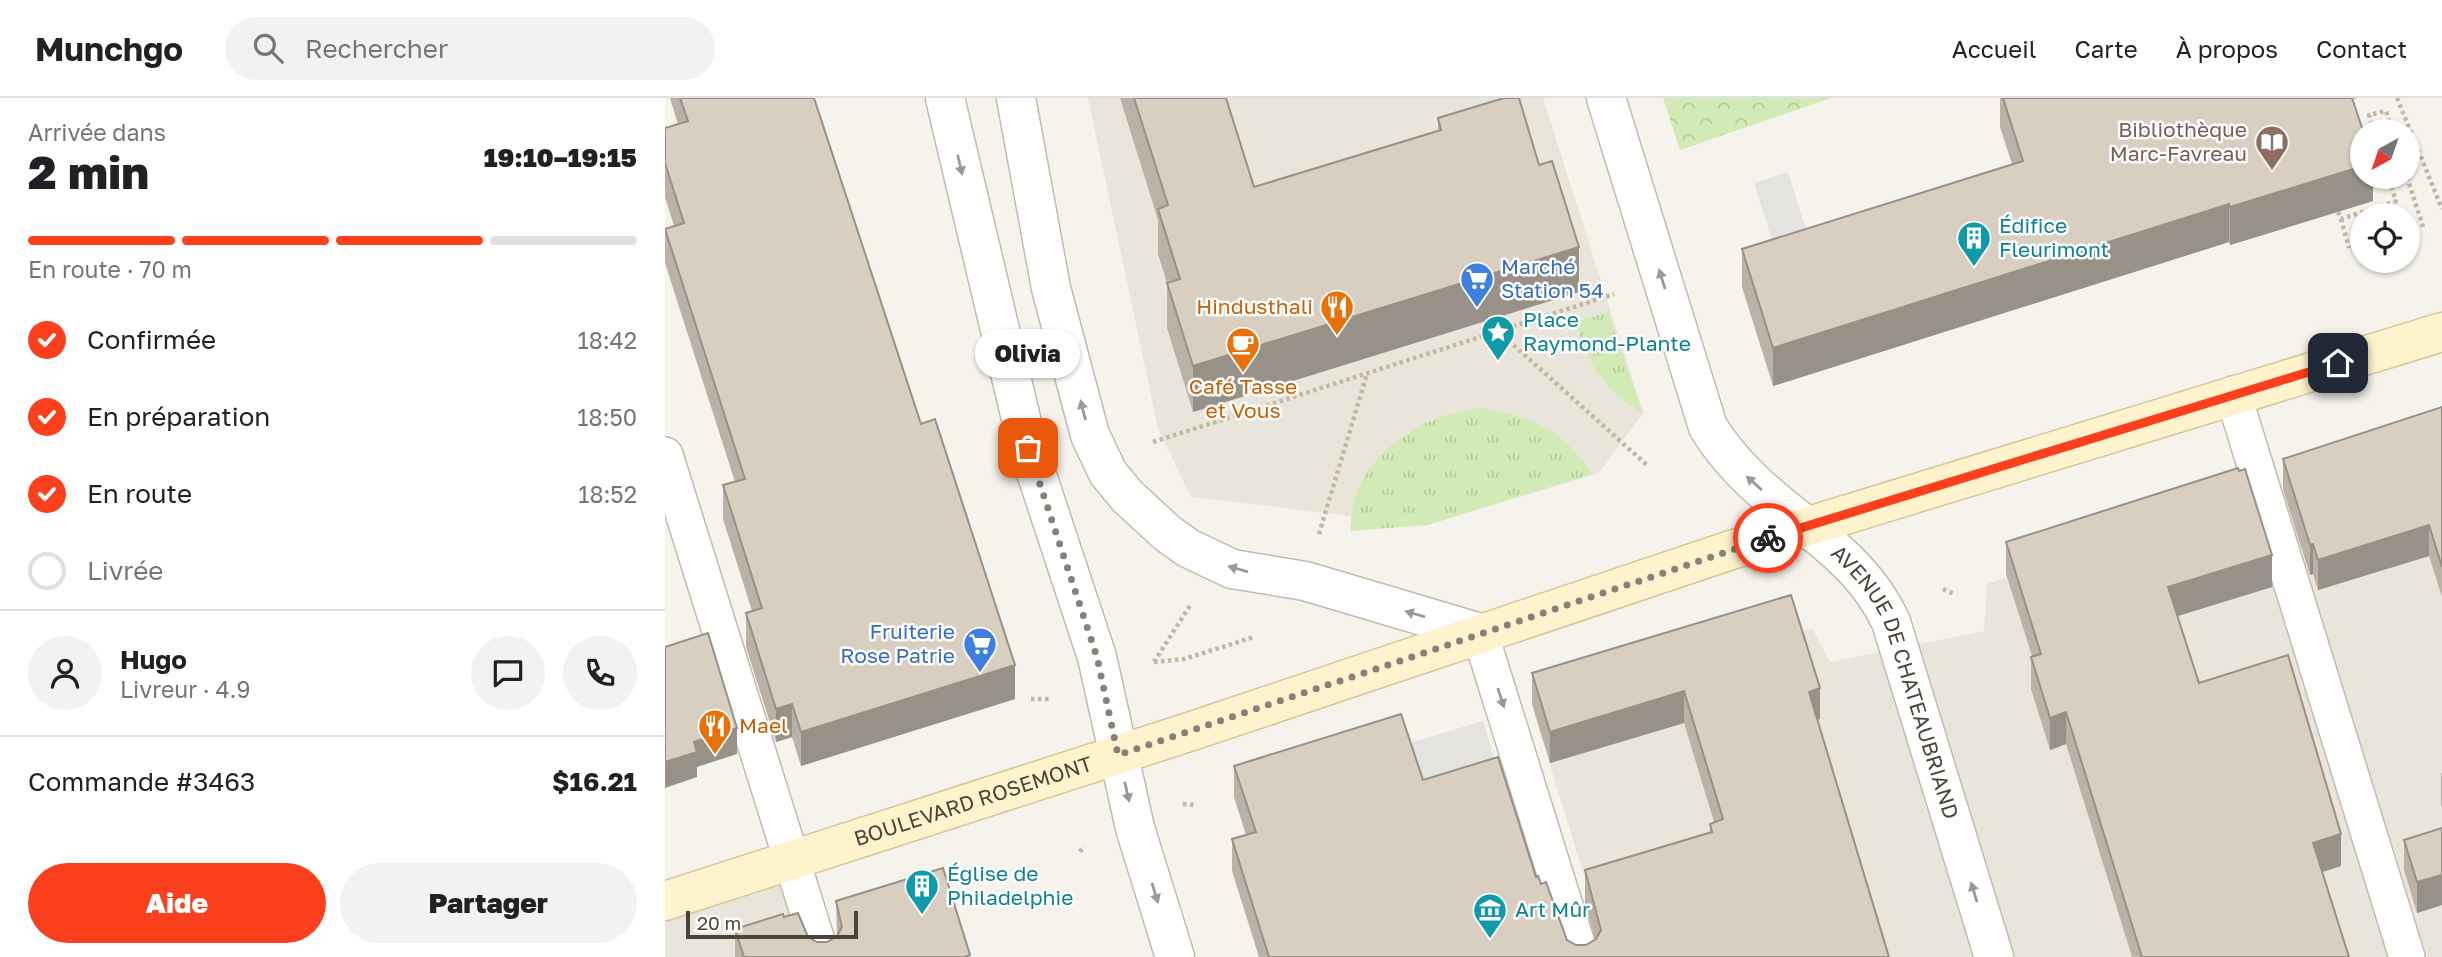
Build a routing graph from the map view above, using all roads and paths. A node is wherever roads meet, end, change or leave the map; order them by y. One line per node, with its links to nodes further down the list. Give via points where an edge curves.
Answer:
1 (945, 98): 31 (street, one-way to 31, via 1028,448 1097,657)
2 (1016, 98): 27 (street, one-way to 2, via 1305,581 1265,577 1215,562 1157,525 1108,473 1090,435 1051,288)
3 (1606, 98): 22 (street, AVENUE DE CHATEAUBRIAND, one-way to 3, via 1745,475 1708,427)
4 (2397, 98): 9 (path)
5 (2370, 119): 6 (path, via 2369,115 2386,111)
6 (2388, 119)
7 (2392, 189): 11 (path, via 2396,201)
8 (2411, 189): 12 (path)
9 (2442, 209)
10 (2338, 212): 11 (path)
11 (2341, 219): 13 (path)
12 (2423, 228)
13 (2349, 248)
14 (1614, 294): 15 (path)
15 (1498, 331): 17 (path); 21 (path)
16 (2442, 332): 18 (main road, BOULEVARD ROSEMONT)
17 (1367, 373): 19 (path); 23 (path)
18 (2233, 394): 22 (main road, BOULEVARD ROSEMONT); 42 (lane)
19 (1153, 442)
20 (665, 454): 36 (lane)
21 (1648, 466)
22 (1806, 526): 27 (main road, BOULEVARD ROSEMONT); 41 (street, AVENUE DE CHATEAUBRIAND, one-way to 22, via 1891,622 1861,573)
23 (1319, 536)
24 (1943, 589): 25 (path)
25 (1954, 594)
26 (1194, 601): 28 (path, via 1154,662 1184,659)
27 (1480, 633): 31 (main road, BOULEVARD ROSEMONT); 40 (lane, one-way to 40)
28 (1254, 637)
29 (1031, 699): 30 (path)
30 (1049, 699)
31 (1118, 755): 36 (main road, BOULEVARD ROSEMONT); 39 (street, one-way to 39)
32 (1183, 803): 33 (path)
33 (1196, 805)
34 (1084, 846): 35 (path)
35 (1080, 852)
36 (792, 860): 37 (main road, BOULEVARD ROSEMONT); 38 (lane)
37 (665, 901)
38 (822, 957)
39 (1175, 957)
40 (1581, 957)
41 (1994, 957)
42 (2407, 957)

